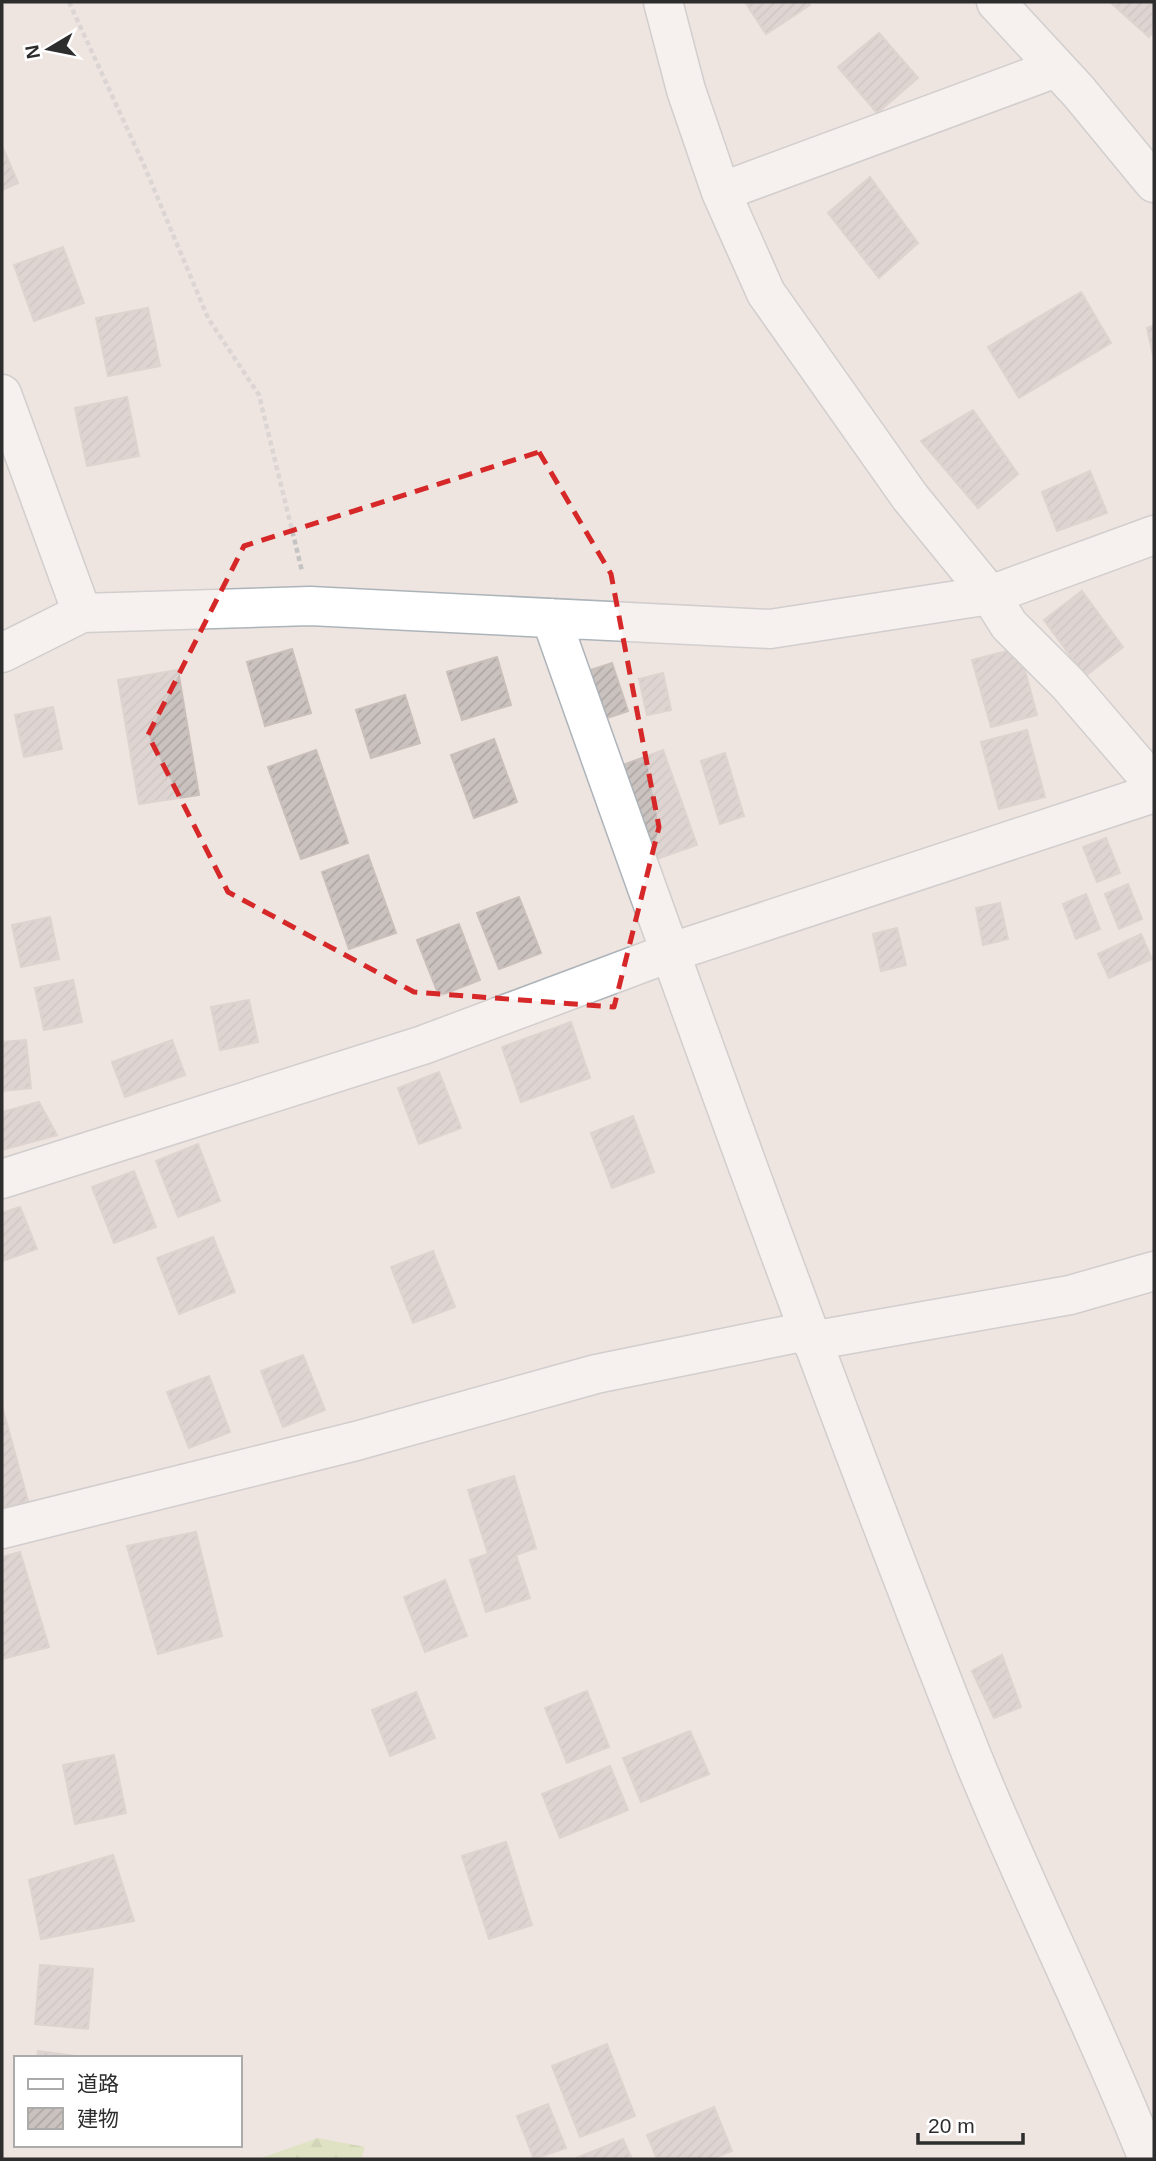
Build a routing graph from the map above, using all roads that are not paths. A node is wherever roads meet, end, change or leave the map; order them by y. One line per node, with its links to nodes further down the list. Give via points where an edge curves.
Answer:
1 (663, 2): 5 (street, via 686,90)
2 (996, 2): 3 (street)
3 (1056, 68): 4 (street); 5 (street)
4 (1154, 183)
5 (721, 192): 8 (street, via 766,293 910,497)
6 (2, 394): 9 (street)
7 (1154, 535): 8 (street)
8 (990, 595): 10 (street, via 770,629); 12 (street, via 1009,625 1068,684)
9 (82, 613): 10 (street, via 310,606); 11 (street)
10 (551, 618): 14 (street)
11 (2, 653)
12 (1154, 783)
13 (1154, 793): 14 (street)
14 (669, 953): 15 (street, via 423,1045); 17 (street)
15 (2, 1179)
16 (1154, 1271): 17 (street, via 1070,1295)
17 (809, 1336): 18 (street, via 596,1374 356,1441); 19 (street, via 975,1761)
18 (2, 1530)
19 (1148, 2159)

